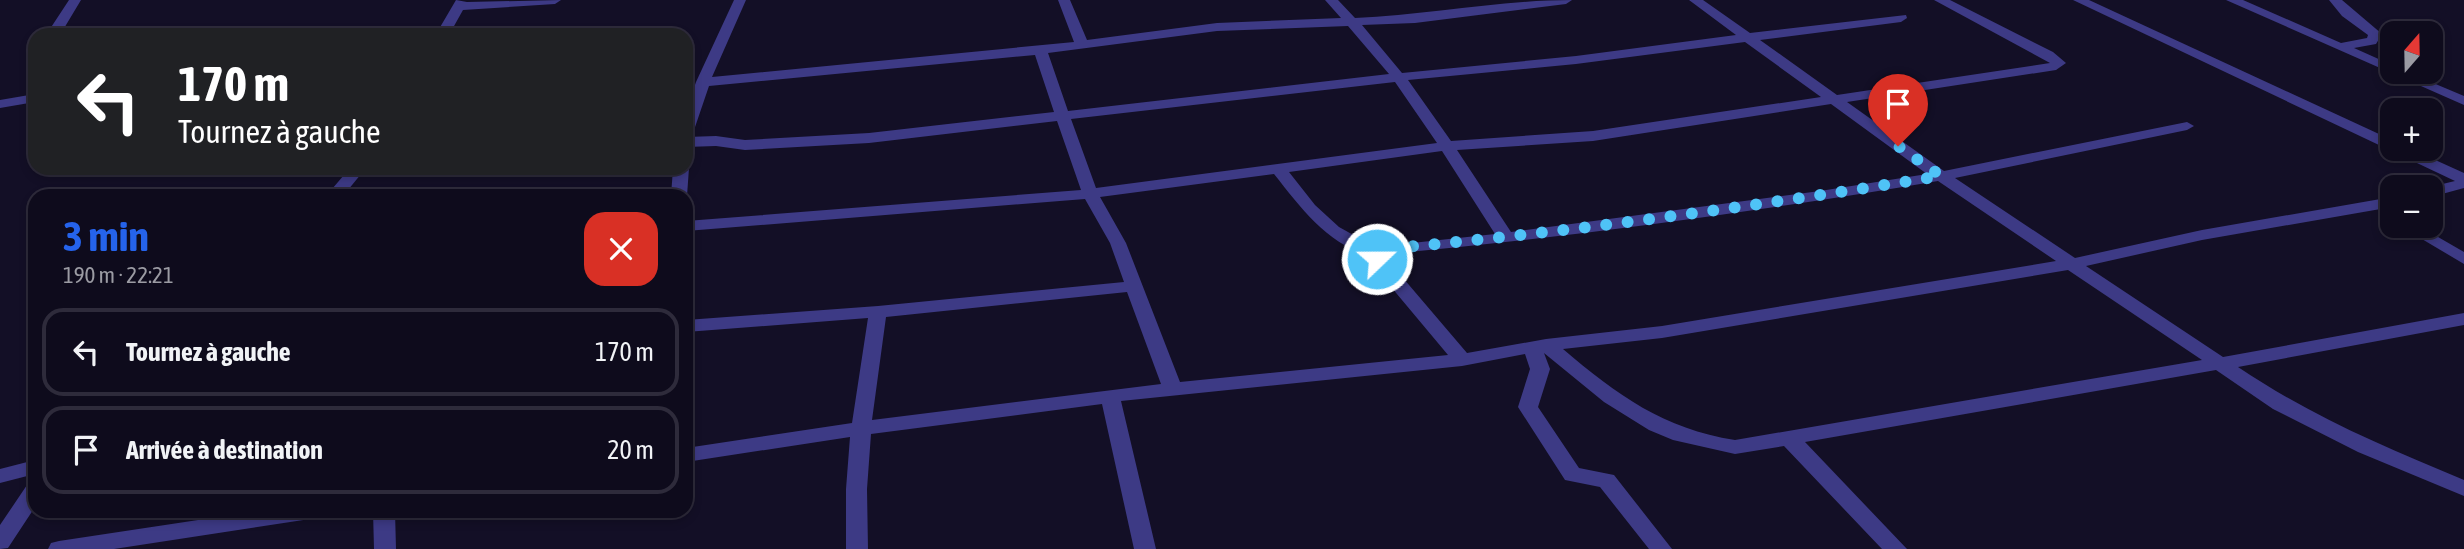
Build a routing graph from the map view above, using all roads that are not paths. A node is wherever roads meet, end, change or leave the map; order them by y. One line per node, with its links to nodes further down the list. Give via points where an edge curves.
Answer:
1 (75, 0): 15 (street)
2 (555, 0): 12 (street)
3 (740, 0): 24 (street)
4 (1064, 0): 18 (street)
5 (1331, 0): 14 (street)
6 (1566, 0): 14 (street, via 1415,19)
7 (1695, 0): 17 (street)
8 (1940, 0): 26 (street, via 2059,63)
9 (2079, 0): 31 (street)
10 (2232, 0): 19 (street)
11 (2336, 0): 19 (street, via 2375,34 2371,41)
12 (461, 3): 16 (street)
13 (1901, 18): 17 (street)
14 (1352, 21): 18 (street, via 1217,27); 22 (street)
15 (57, 28)
16 (446, 28)
17 (1747, 40): 22 (street); 26 (street)
18 (1082, 44): 20 (street)
19 (2339, 47): 21 (street)
20 (1040, 50): 24 (street); 29 (street)
21 (2380, 65)
22 (1400, 77): 29 (street); 33 (street)
23 (2424, 84): 27 (street)
24 (696, 90)
25 (28, 99): 28 (street)
26 (1834, 101): 33 (street, via 1593,136); 37 (street)
27 (2464, 101)
28 (0, 104)
29 (1061, 116): 32 (street, via 869,138 745,145); 41 (street)
30 (2187, 126): 37 (street)
31 (2380, 140)
32 (693, 142)
33 (1446, 146): 35 (street); 44 (street)
34 (2423, 161): 38 (street)
35 (1278, 169): 41 (street); 46 (street, via 1313,213 1340,237)
36 (352, 175): 40 (street)
37 (1941, 176): 44 (street); 48 (street)
38 (2464, 181): 39 (street)
39 (2443, 188)
40 (340, 189)
41 (1090, 194): 43 (street); 49 (street, via 1118,243)
42 (2380, 205): 48 (street, via 2202,235)
43 (693, 225)
44 (1506, 238): 46 (street)
45 (2428, 238): 47 (street)
46 (1377, 253): 54 (street, via 1377,259)
47 (2464, 259)
48 (2071, 264): 53 (street, via 1662,332); 55 (street)
49 (1133, 286): 50 (street); 56 (street)
50 (878, 312): 52 (street); 58 (street)
51 (2464, 319): 55 (street)
52 (693, 325)
53 (1539, 346): 54 (street); 59 (street, via 1605,396 1676,434 1735,447); 72 (street, via 1540,369 1528,407 1572,474 1607,480)
54 (1462, 360): 56 (street)
55 (2217, 363): 59 (street); 63 (street, via 2280,404 2365,447)
56 (1172, 391): 57 (street)
57 (1110, 396): 58 (street); 71 (street)
58 (861, 428): 60 (street); 70 (street, via 854,507)
59 (1787, 437): 73 (street)
60 (693, 454)
61 (28, 469): 62 (street)
62 (0, 476)
63 (2464, 488)
64 (28, 500): 67 (street)
65 (264, 518): 68 (street)
66 (384, 518): 69 (street)
67 (0, 542)
68 (59, 549)
69 (385, 549)
70 (857, 549)
71 (1145, 549)
72 (1661, 549)
73 (1896, 549)

